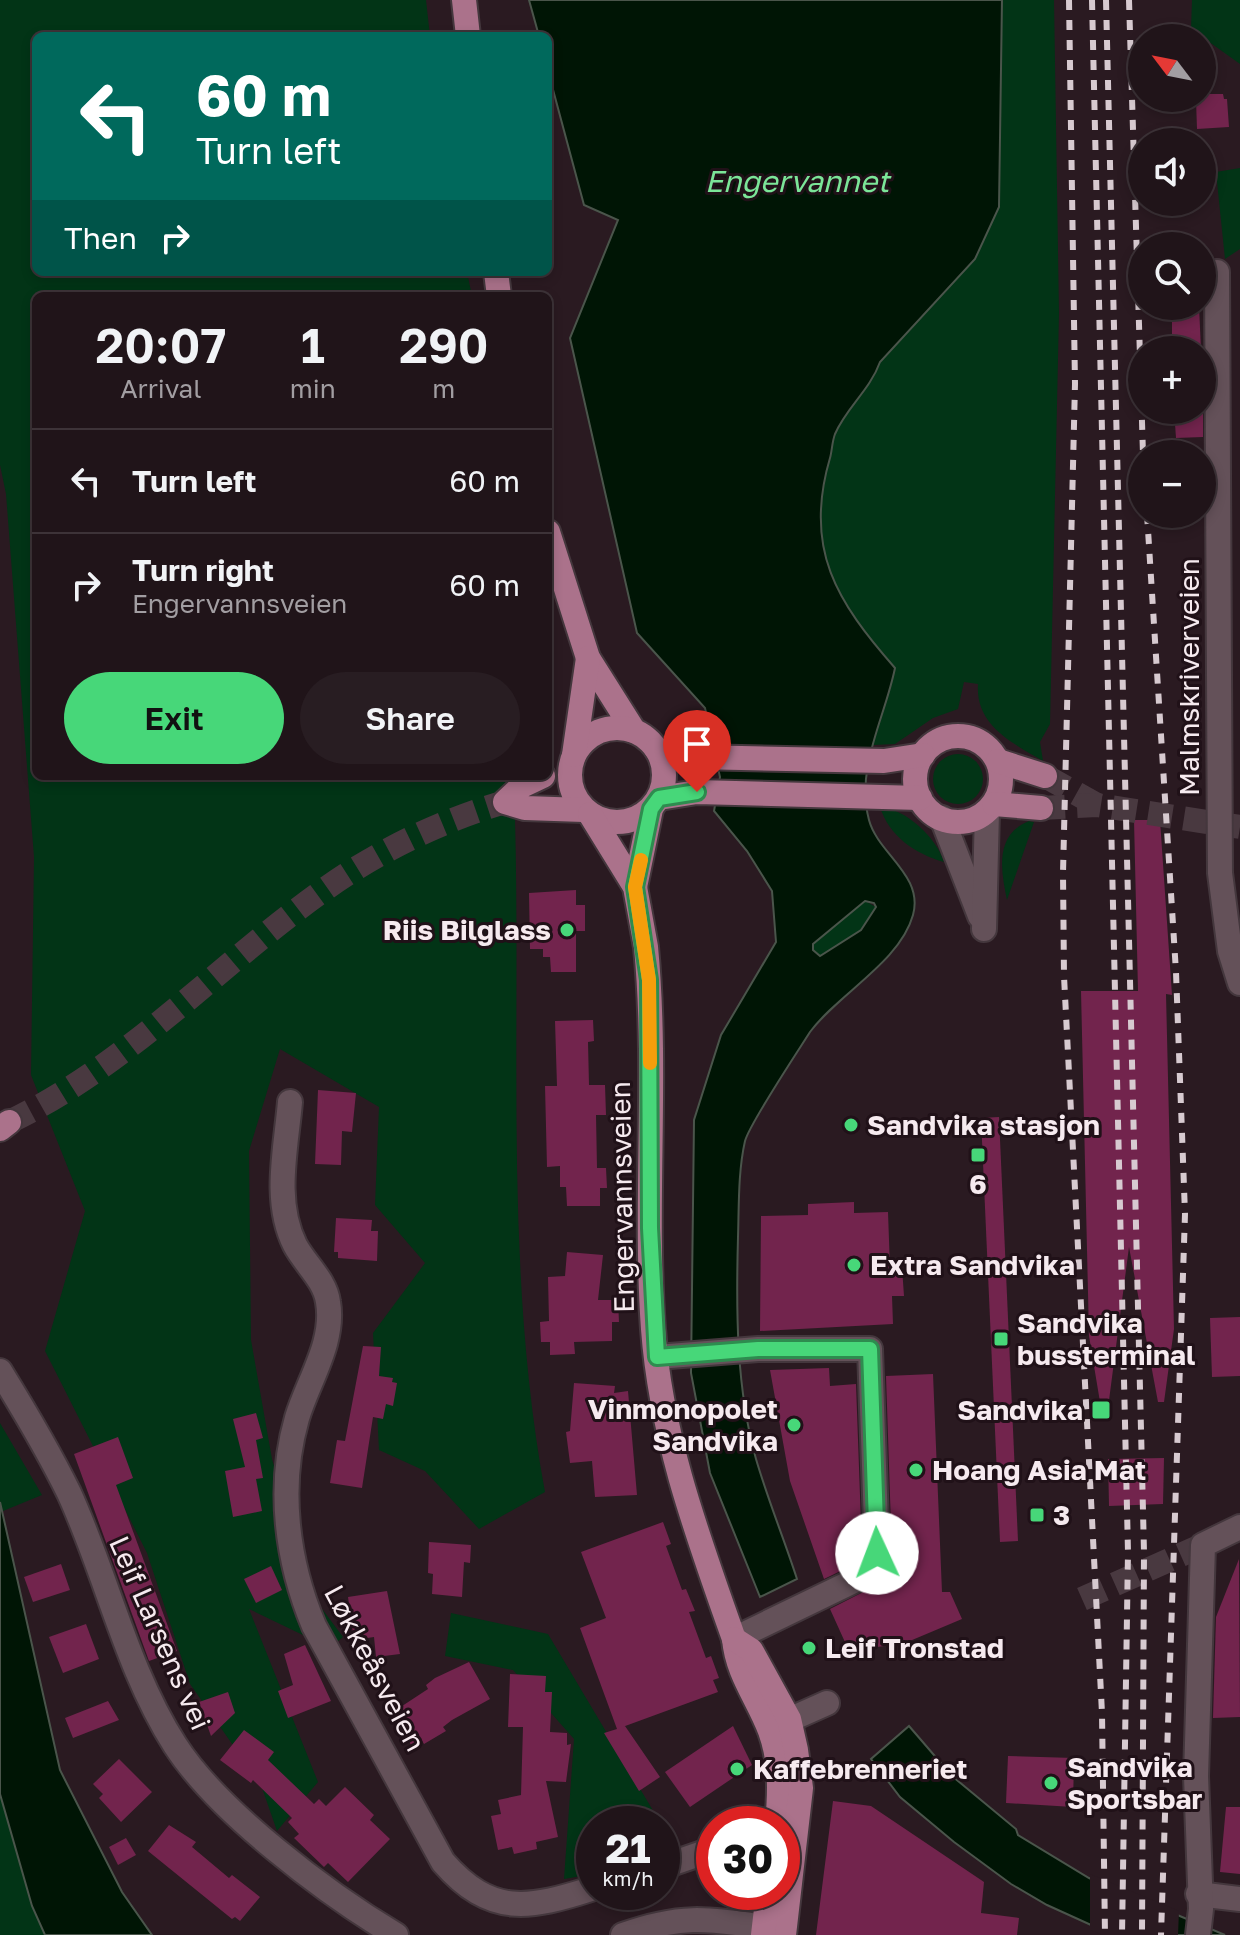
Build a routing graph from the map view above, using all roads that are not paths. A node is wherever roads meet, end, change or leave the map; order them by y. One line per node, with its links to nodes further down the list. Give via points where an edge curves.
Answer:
1 (464, 0): 2 (main road)
2 (468, 32)
3 (1217, 272): 21 (street, Malmskriverveien, via 1220,873 1230,951)
4 (552, 545): 5 (main road)
5 (588, 658): 6 (main road); 9 (main road)
6 (634, 731): 7 (main road); 9 (main road, via 593,735)
7 (657, 750): 8 (main road, via 695,757 884,761); 15 (main road, via 665,774)
8 (923, 755): 10 (main road, via 938,740 966,736 983,743); 14 (main road, via 916,777)
9 (573, 759): 11 (main road); 18 (main road, via 571,787)
10 (998, 761): 12 (main road); 16 (main road, via 1001,784)
11 (552, 771)
12 (1045, 776)
13 (535, 780): 18 (main road, via 505,802)
14 (920, 798): 15 (main road, via 697,792); 19 (main road)
15 (655, 803): 18 (main road, via 638,818 622,823); 20 (main road, Engervannsveien)
16 (990, 807): 17 (main road); 19 (main road, via 962,822); 19 (street, via 984,929)
17 (1041, 808)
18 (587, 812): 20 (main road, Engervannsveien)
19 (942, 818)
20 (635, 887): 23 (main road, Engervannsveien, via 649,980 650,1241)
21 (1240, 983)
22 (290, 1102): 31 (street, Løkkeåsveien, via 281,1204 296,1247 329,1303 324,1346 297,1420 290,1468 289,1536 301,1594 443,1862 458,1879 499,1903)
23 (657, 1357): 26 (main road, Engervannsveien, via 683,1494); 26 (street, via 870,1349 874,1565 864,1576)
24 (0, 1371): 36 (street, Leif Larsens vei, via 69,1493 130,1653 176,1746 217,1798 250,1828)
25 (1240, 1527): 33 (street, via 1203,1545 1196,1776)
26 (734, 1639): 28 (main road, Engervannsveien, via 751,1650)
27 (827, 1703): 28 (street)
28 (779, 1724): 29 (main road, Engervannsveien); 30 (main road, Engervannsveien, via 801,1788)
29 (779, 1806)
30 (797, 1806)
31 (576, 1894)
32 (1240, 1899): 33 (street)
33 (1200, 1902): 38 (street)
34 (774, 1910): 35 (main road, Engervannsveien)
35 (770, 1932): 37 (street, via 715,1920 669,1919)
36 (396, 1935)
37 (623, 1935)
38 (1198, 1935)

